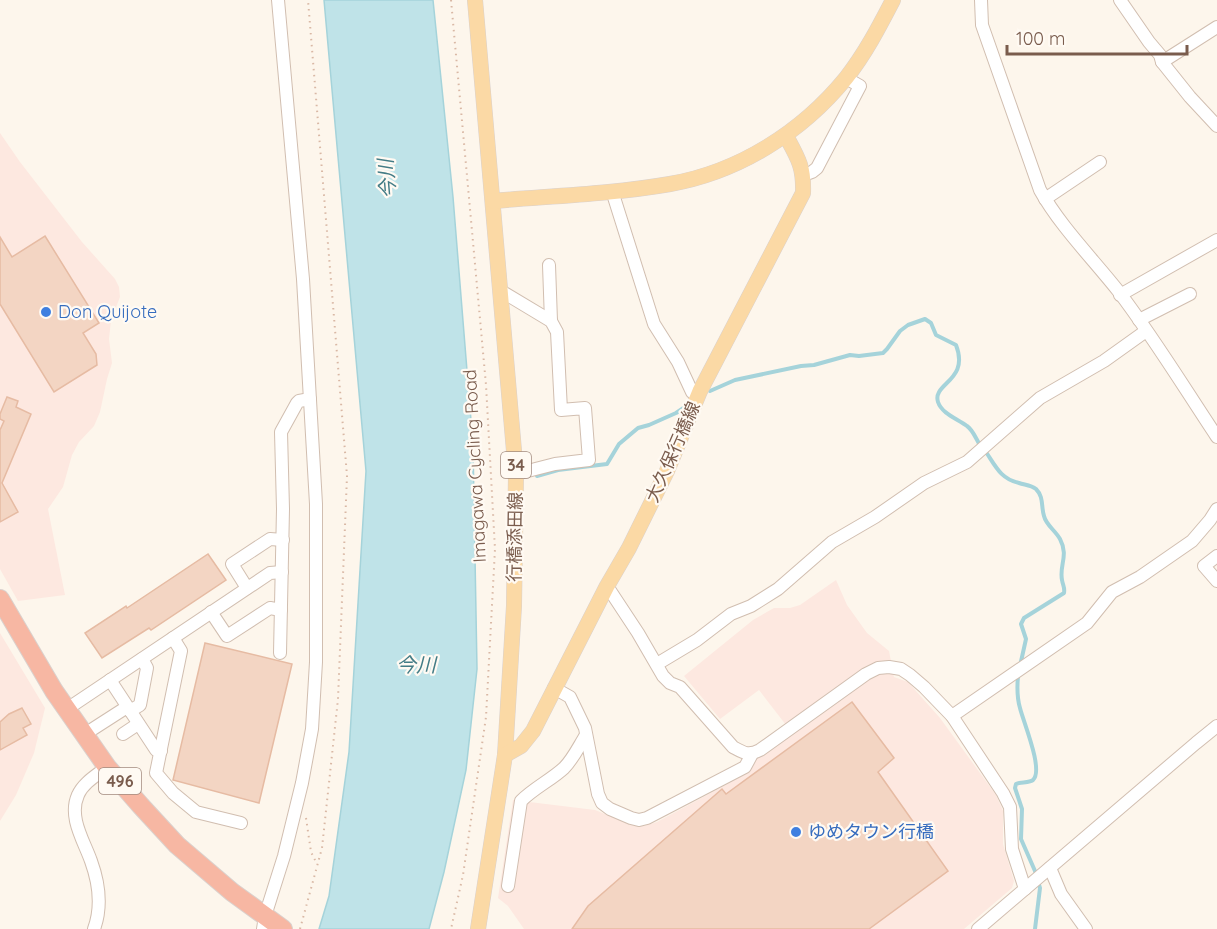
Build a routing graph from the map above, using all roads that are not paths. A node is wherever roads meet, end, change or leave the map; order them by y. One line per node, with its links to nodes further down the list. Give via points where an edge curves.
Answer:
1 (278, 0): 24 (street)
2 (475, 0): 15 (main road, 行橋添田線 / 34)
3 (893, 0): 8 (main road)
4 (981, 0): 14 (street, via 982,25)
5 (1120, 0): 7 (street, via 1161,55)
6 (1217, 27): 7 (street)
7 (1162, 62): 9 (street)
8 (846, 78): 10 (main road); 12 (street, via 860,86 817,168)
9 (1217, 126)
10 (786, 136): 12 (main road); 13 (main road, via 720,170 671,184)
11 (1100, 162): 14 (street)
12 (804, 176): 23 (main road, 大久保行橋線, via 803,193)
13 (612, 191): 15 (main road); 23 (street, via 654,324 692,392)
14 (1045, 199): 20 (street)
15 (493, 201): 18 (main road, 行橋添田線 / 34)
16 (1217, 240): 20 (street)
17 (549, 265): 21 (street)
18 (501, 291): 21 (street); 26 (main road, 行橋添田線 / 34)
19 (1190, 294): 22 (street)
20 (1120, 295): 22 (street)
21 (551, 321): 26 (street, via 557,332 561,410 585,408 589,460)
22 (1142, 326): 25 (street); 40 (street, via 1104,361 1040,398 967,462 924,483 832,542 778,589 731,614)
23 (700, 391): 32 (main road, 大久保行橋線, via 667,471)
24 (310, 399): 28 (street, via 297,403 281,432); 59 (street, via 316,504 312,729)
25 (1217, 437)
26 (516, 474): 53 (main road, 行橋添田線 / 34, via 514,606)
27 (1217, 509): 45 (street, via 1192,541 1112,592 1087,623)
28 (283, 540): 30 (street); 33 (street, via 270,539 232,564)
29 (1217, 556): 31 (street, via 1204,566)
30 (282, 572): 33 (street, via 270,573); 35 (street)
31 (1217, 581)
32 (607, 586): 40 (street); 42 (main road, 大久保行橋線)
33 (247, 588): 36 (street)
34 (0, 599): 43 (highway, 496)
35 (281, 610): 36 (street, via 270,608 227,636); 38 (street)
36 (211, 612): 37 (street)
37 (172, 638): 39 (street); 51 (street, via 181,651)
38 (280, 653)
39 (142, 658): 41 (street); 44 (street, via 147,668 140,705)
40 (657, 664): 52 (street, via 663,676 680,687 733,747)
41 (110, 680): 43 (street); 44 (street)
42 (554, 688): 50 (street, via 570,697); 53 (main road, 大久保行橋線, via 533,731)
43 (67, 709): 48 (highway, 496)
44 (129, 709): 46 (street); 48 (street)
45 (952, 716): 52 (street, via 901,669 878,668); 58 (street, via 1010,807 1012,849)
46 (138, 724): 49 (street); 51 (street)
47 (1217, 726): 56 (street)
48 (85, 734): 54 (highway, 496)
49 (123, 734)
50 (586, 735): 52 (street, via 602,803 639,820 745,767); 57 (street, via 564,768 521,801)
51 (160, 751): 55 (street, via 156,773 173,794 196,812)
52 (752, 754)
53 (505, 755): 61 (main road, 行橋添田線 / 34)
54 (107, 766): 59 (highway, 496, via 177,845); 60 (street, via 84,785 74,812 98,885)
55 (241, 823)
56 (1050, 868): 58 (street); 63 (street, via 1061,894)
57 (508, 886)
58 (1025, 889): 62 (street)
59 (273, 925)
60 (94, 929)
61 (478, 929)
62 (978, 929)
63 (1086, 929)

